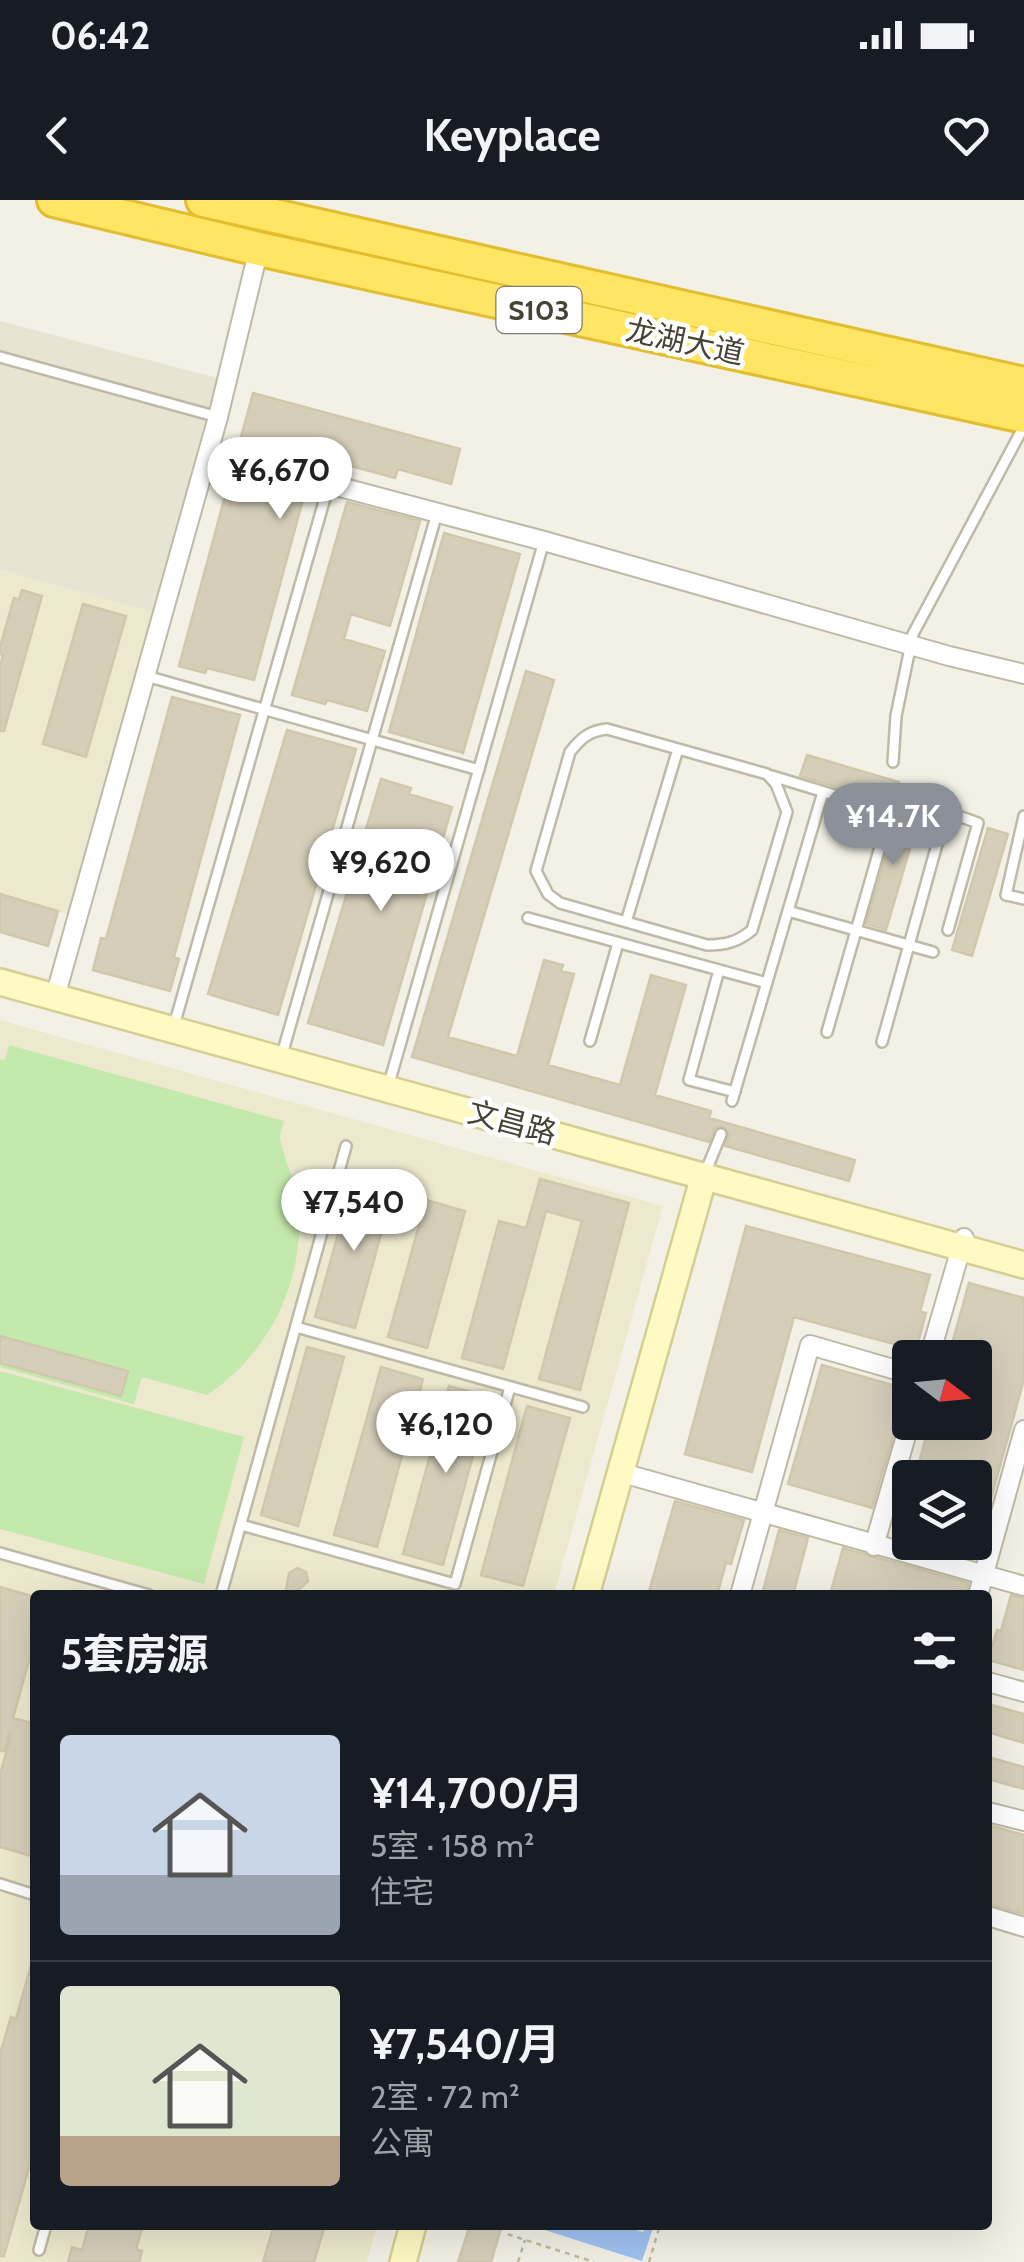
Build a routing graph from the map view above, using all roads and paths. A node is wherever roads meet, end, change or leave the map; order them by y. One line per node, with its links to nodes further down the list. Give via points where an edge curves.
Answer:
1 (54, 200): 4 (highway, 龙湖大道 / S103)
2 (203, 200): 3 (highway, 龙湖大道 / S103)
3 (268, 207): 4 (street); 6 (highway, 龙湖大道 / S103)
4 (259, 249): 7 (highway, 龙湖大道 / S103); 8 (street)
5 (0, 357): 8 (lane)
6 (1024, 384)
7 (1024, 416)
8 (218, 417): 16 (street)
9 (1024, 426): 14 (lane)
10 (287, 473): 11 (street)
11 (329, 484): 12 (street); 17 (lane)
12 (437, 513): 13 (street); 18 (lane)
13 (544, 541): 14 (street); 21 (lane)
14 (911, 646): 15 (street); 20 (lane)
15 (1024, 674)
16 (146, 676): 17 (lane); 39 (street)
17 (264, 709): 18 (lane); 40 (lane)
18 (372, 740): 21 (lane); 44 (lane)
19 (678, 749): 22 (lane); 30 (lane); 30 (lane, via 607,729 594,730 570,752 536,871 560,903)
20 (893, 762)
21 (478, 770): 45 (lane)
22 (767, 774): 23 (lane); 30 (lane, via 788,812 752,930 727,944 707,945)
23 (824, 792): 28 (lane); 31 (lane, via 890,812)
24 (903, 796): 25 (lane)
25 (946, 812): 32 (lane, via 978,824); 34 (lane)
26 (1024, 816): 27 (lane, via 1006,895)
27 (1024, 899)
28 (788, 911): 31 (lane); 38 (lane)
29 (528, 918): 33 (lane)
30 (626, 922)
31 (856, 930): 34 (lane); 41 (lane)
32 (948, 930)
33 (618, 943): 36 (lane); 42 (lane)
34 (908, 945): 35 (lane); 43 (lane)
35 (933, 952)
36 (719, 970): 38 (lane); 38 (lane, via 688,1080 734,1096)
37 (0, 982): 39 (street, 文昌路)
38 (767, 983)
39 (55, 997): 40 (street, 文昌路)
40 (173, 1029): 44 (street, 文昌路)
41 (827, 1032)
42 (590, 1042)
43 (882, 1042)
44 (281, 1059): 45 (street, 文昌路)
45 (387, 1088): 48 (street, 文昌路)
46 (721, 1134): 48 (lane)
47 (346, 1146): 51 (lane)
48 (706, 1171): 49 (street, 文昌路); 58 (street)
49 (962, 1243): 50 (street, 文昌路); 52 (street)
50 (1024, 1264)
51 (296, 1327): 54 (lane); 60 (lane)
52 (934, 1340)
53 (892, 1369): 59 (street, via 810,1345)
54 (510, 1386): 55 (lane); 60 (lane, via 455,1584)
55 (582, 1407)
56 (1024, 1430): 63 (street)
57 (905, 1440): 61 (street)
58 (619, 1472): 59 (street); 67 (street)
59 (764, 1512): 61 (street); 68 (street)
60 (241, 1524): 66 (lane)
61 (874, 1546): 63 (street)
62 (0, 1553): 65 (lane)
63 (984, 1575): 64 (street); 69 (street)
64 (1024, 1586)
65 (130, 1590)
66 (222, 1590)
67 (587, 1590)
68 (741, 1590)
69 (980, 1590)
70 (992, 1683): 71 (street)
71 (1024, 1692)
72 (992, 1813): 73 (street)
73 (1024, 1821)
74 (0, 1884): 75 (lane)
75 (30, 1893)
76 (992, 1917): 77 (street)
77 (1024, 1927)
78 (45, 2230): 83 (lane)
79 (412, 2230): 84 (street)
80 (508, 2230): 82 (path)
81 (659, 2230): 87 (path)
82 (525, 2240): 85 (path); 86 (path)
83 (39, 2250)
84 (403, 2262)
85 (518, 2262)
86 (594, 2262)
87 (649, 2262)

